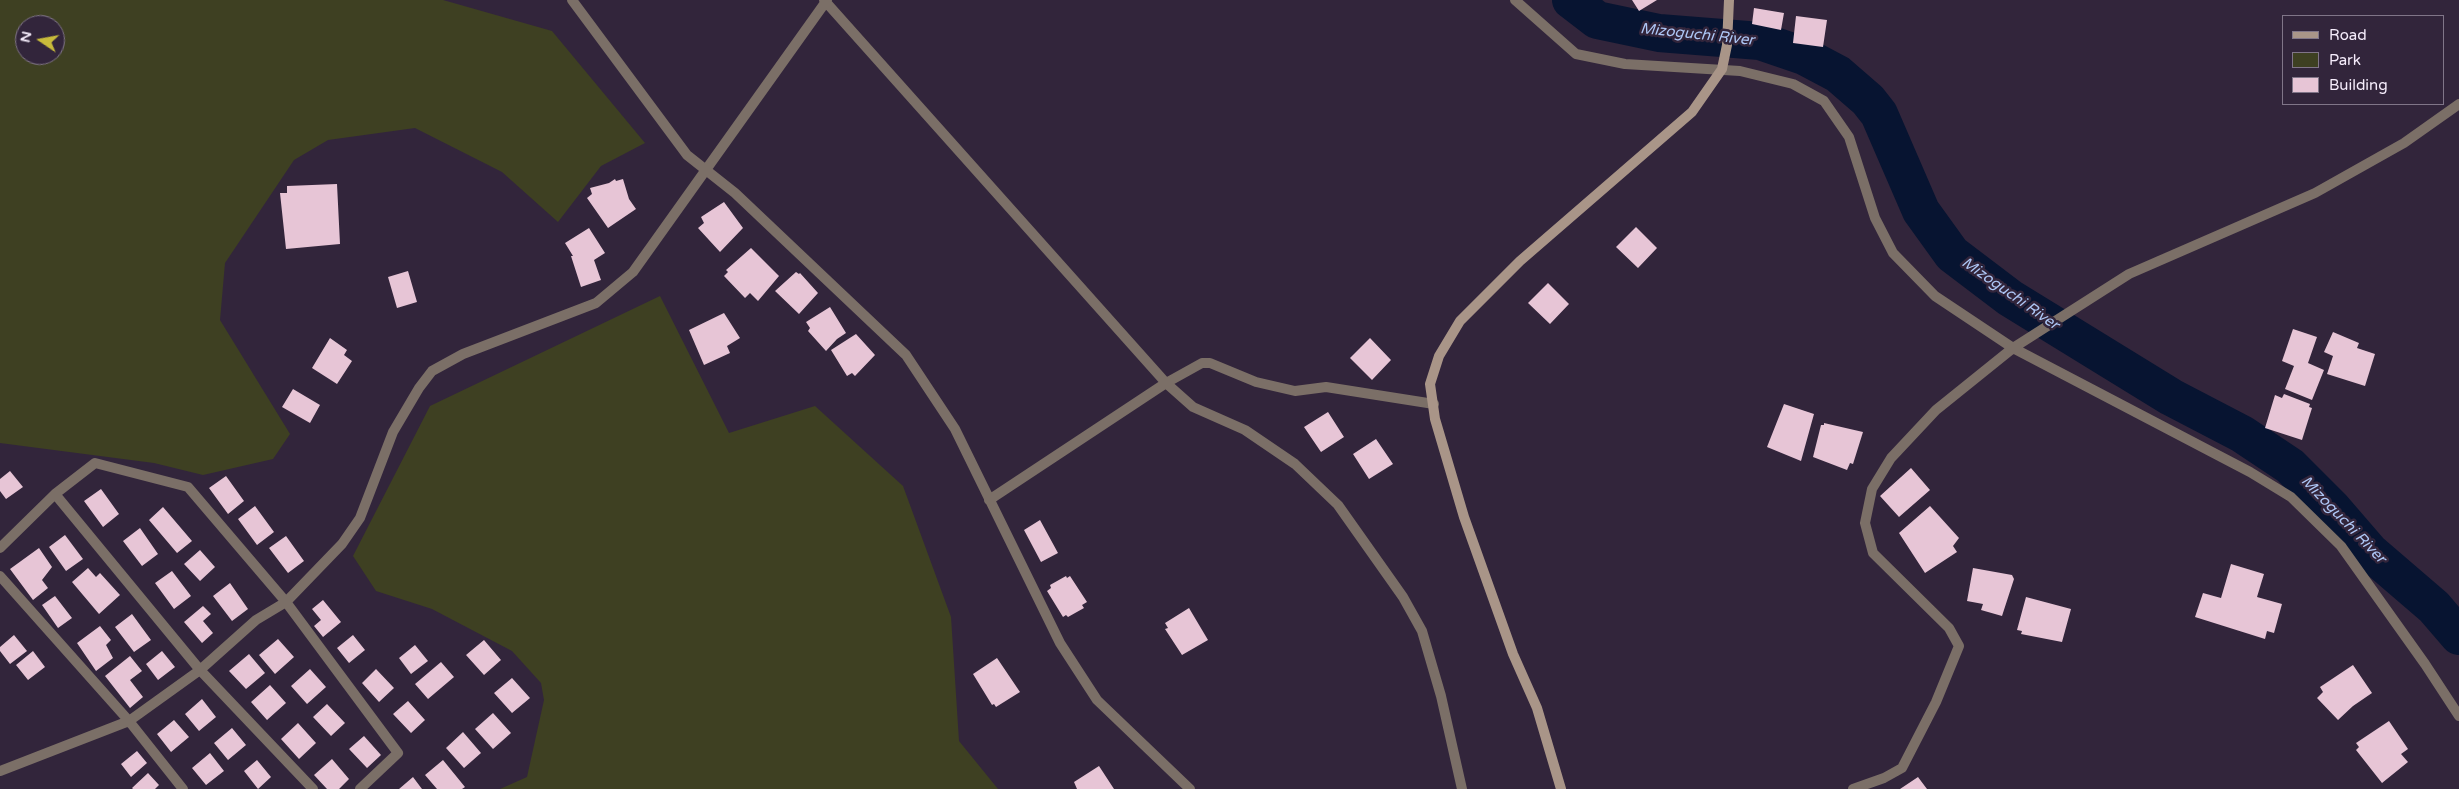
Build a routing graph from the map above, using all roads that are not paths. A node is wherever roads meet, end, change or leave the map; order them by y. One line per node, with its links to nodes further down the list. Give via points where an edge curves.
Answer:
1 (572, 0): 7 (street, via 687,155)
2 (1515, 0): 5 (street, via 1576,54 1625,64)
3 (1729, 0): 5 (street, via 1727,45)
4 (826, 1): 7 (street); 9 (street)
5 (1722, 69): 8 (street, via 1793,84 1824,100 1848,137 1874,218 1893,253 1935,296); 10 (street, via 1692,112 1520,261 1460,321 1438,356 1430,384)
6 (2459, 104): 8 (street, via 2404,143 2314,193 2129,274)
7 (705, 169): 12 (street, via 742,199 906,356 955,429); 15 (street, via 633,272 596,303 463,354 432,371 394,432 360,518 342,544)
8 (2013, 348): 17 (street, via 2250,472 2291,497 2341,546); 26 (street, via 1936,410 1891,458 1872,489 1865,523 1873,553 1949,628 1960,646 1902,768)
9 (1166, 383): 10 (street, via 1202,363 1210,363 1256,382 1295,391 1326,387); 12 (street); 24 (street, via 1193,407 1246,430 1295,464 1338,505 1403,597 1422,631)
10 (1434, 404): 25 (street, via 1435,419 1464,517 1513,654 1537,708)
11 (55, 494): 13 (street); 15 (street, via 95,463 188,487); 16 (street)
12 (989, 500): 23 (street, via 1060,643 1097,700)
13 (0, 548)
14 (0, 576): 18 (street)
15 (286, 602): 16 (street, via 256,620); 22 (street, via 398,753)
16 (200, 670): 18 (street); 21 (street)
17 (2459, 716)
18 (129, 722): 19 (street); 20 (street)
19 (0, 771)
20 (183, 789)
21 (313, 789)
22 (360, 789)
23 (1190, 789)
24 (1462, 789)
25 (1561, 789)
26 (1853, 789)

